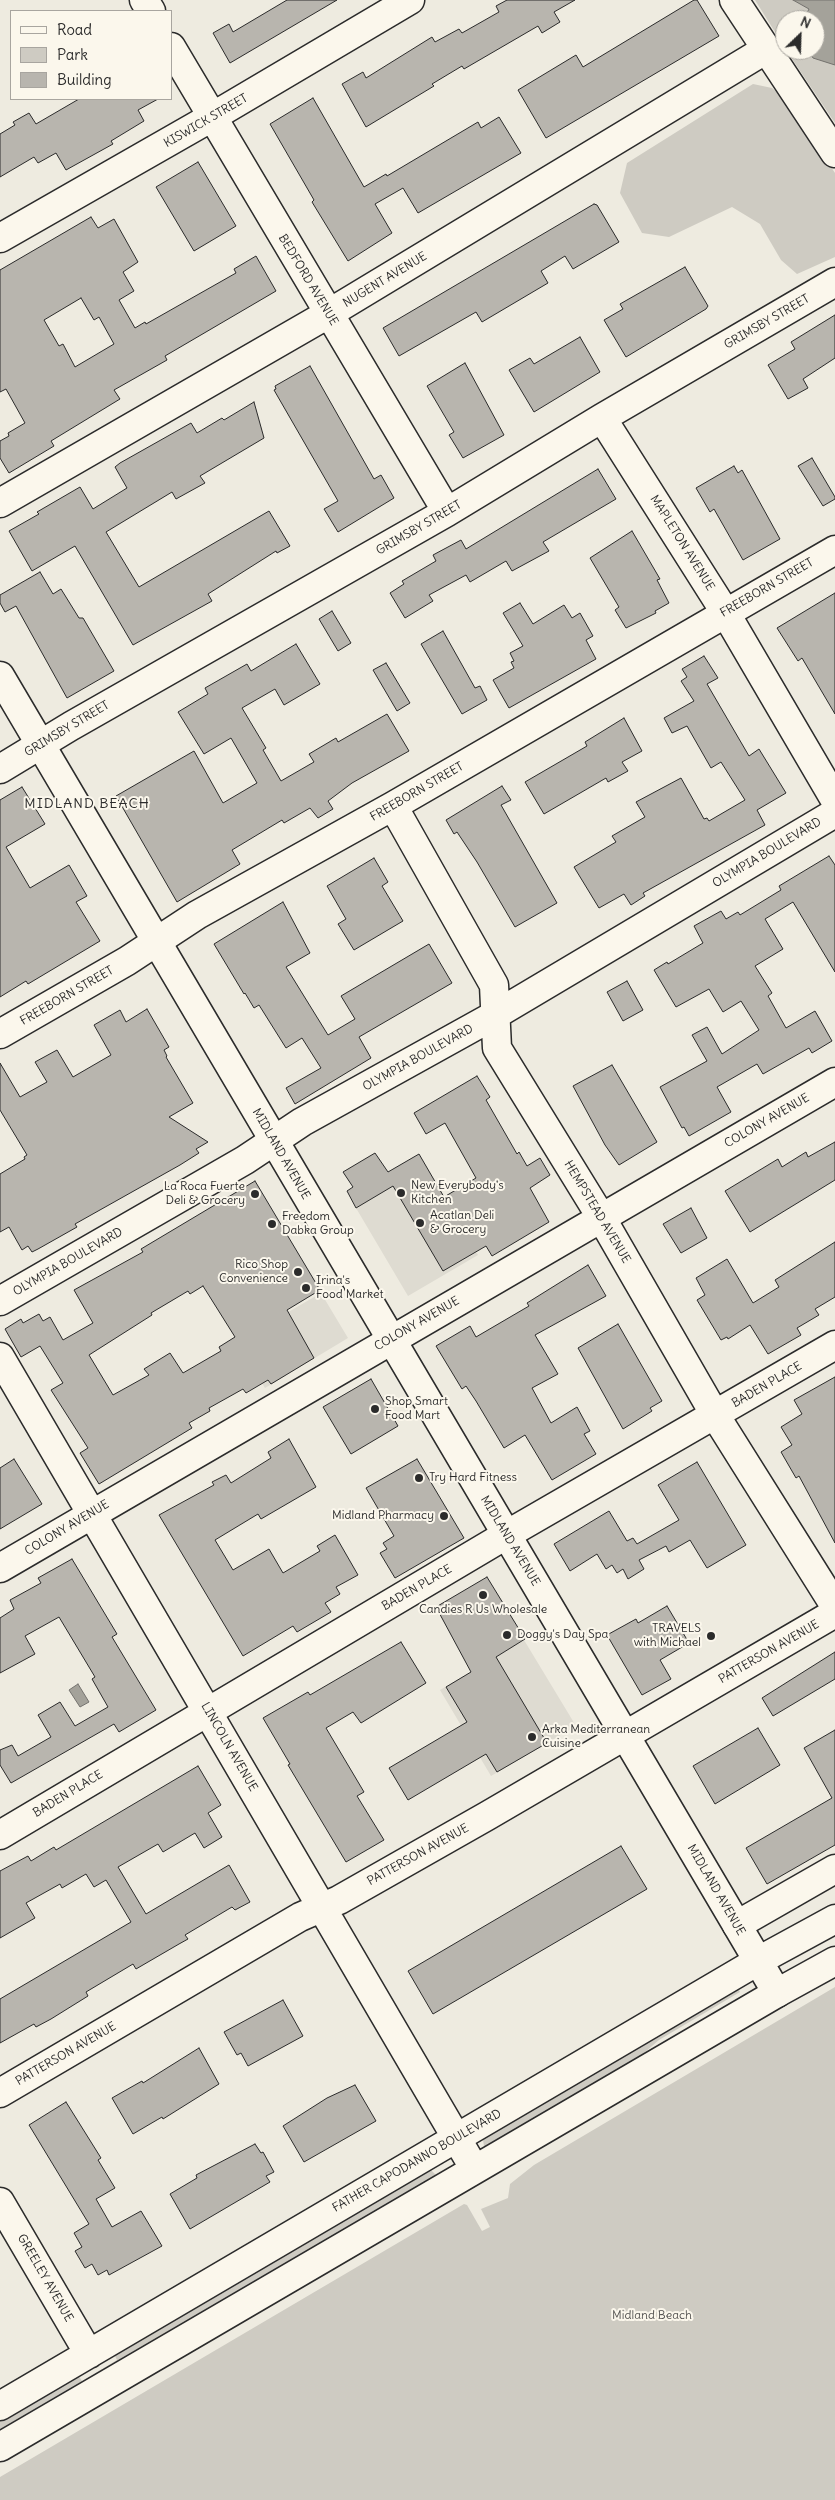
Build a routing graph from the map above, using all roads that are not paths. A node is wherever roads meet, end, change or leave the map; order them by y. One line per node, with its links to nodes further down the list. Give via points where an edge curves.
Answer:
1 (410, 0): 5 (street, KISWICK STREET)
2 (734, 0): 4 (street)
3 (172, 49): 5 (street, BEDFORD AVENUE)
4 (765, 50): 6 (street); 9 (street, NUGENT AVENUE)
5 (212, 117): 7 (street, KISWICK STREET); 9 (street, BEDFORD AVENUE)
6 (835, 153)
7 (0, 238)
8 (835, 282): 10 (street, GRIMSBY STREET)
9 (328, 314): 11 (street, NUGENT AVENUE); 12 (street, BEDFORD AVENUE)
10 (602, 418): 12 (street, GRIMSBY STREET); 14 (street, MAPLETON AVENUE)
11 (0, 503)
12 (447, 512): 16 (street, GRIMSBY STREET)
13 (835, 550): 14 (street, FREEBORN STREET)
14 (726, 612): 18 (street, MAPLETON AVENUE); 19 (street, FREEBORN STREET)
15 (0, 676): 16 (street, MIDLAND AVENUE)
16 (40, 744): 17 (street, GRIMSBY STREET); 21 (street, MIDLAND AVENUE)
17 (0, 769)
18 (835, 800)
19 (393, 806): 21 (street, FREEBORN STREET, via 197,915); 22 (street, HEMPSTEAD AVENUE, via 494,985)
20 (835, 813): 22 (street, OLYMPIA BOULEVARD)
21 (156, 942): 23 (street, FREEBORN STREET); 25 (street, MIDLAND AVENUE)
22 (495, 1015): 25 (street, OLYMPIA BOULEVARD, via 302,1122); 26 (street, HEMPSTEAD AVENUE, via 497,1048)
23 (0, 1034)
24 (835, 1082): 26 (street, COLONY AVENUE)
25 (274, 1141): 27 (street, OLYMPIA BOULEVARD); 28 (street, MIDLAND AVENUE)
26 (601, 1217): 28 (street, COLONY AVENUE); 31 (street, HEMPSTEAD AVENUE)
27 (0, 1301)
28 (390, 1339): 32 (street, COLONY AVENUE); 33 (street, MIDLAND AVENUE)
29 (835, 1345): 31 (street, BADEN PLACE)
30 (0, 1357): 32 (street, LINCOLN AVENUE)
31 (715, 1415): 33 (street, BADEN PLACE); 35 (street, HEMPSTEAD AVENUE)
32 (91, 1513): 34 (street, COLONY AVENUE); 37 (street, LINCOLN AVENUE)
33 (506, 1535): 37 (street, BADEN PLACE); 38 (street, MIDLAND AVENUE)
34 (0, 1568)
35 (835, 1606)
36 (835, 1613): 38 (street, PATTERSON AVENUE)
37 (208, 1711): 39 (street, BADEN PLACE); 41 (street, LINCOLN AVENUE)
38 (625, 1735): 41 (street, PATTERSON AVENUE); 43 (street, MIDLAND AVENUE)
39 (0, 1835)
40 (835, 1869): 43 (street)
41 (323, 1907): 47 (street, PATTERSON AVENUE, via 300,1917); 48 (street, LINCOLN AVENUE)
42 (835, 1919): 44 (street, FATHER CAPODANNO BOULEVARD)
43 (737, 1925): 44 (street, MIDLAND AVENUE)
44 (758, 1961): 46 (street, MIDLAND AVENUE); 48 (street, FATHER CAPODANNO BOULEVARD)
45 (835, 1961): 46 (street)
46 (777, 1992): 49 (street)
47 (0, 2093)
48 (458, 2137): 49 (street, LINCOLN AVENUE); 51 (street, FATHER CAPODANNO BOULEVARD)
49 (474, 2168): 53 (street)
50 (0, 2202): 51 (street, GREELEY AVENUE)
51 (89, 2354): 52 (street, FATHER CAPODANNO BOULEVARD)
52 (0, 2406)
53 (0, 2447)

